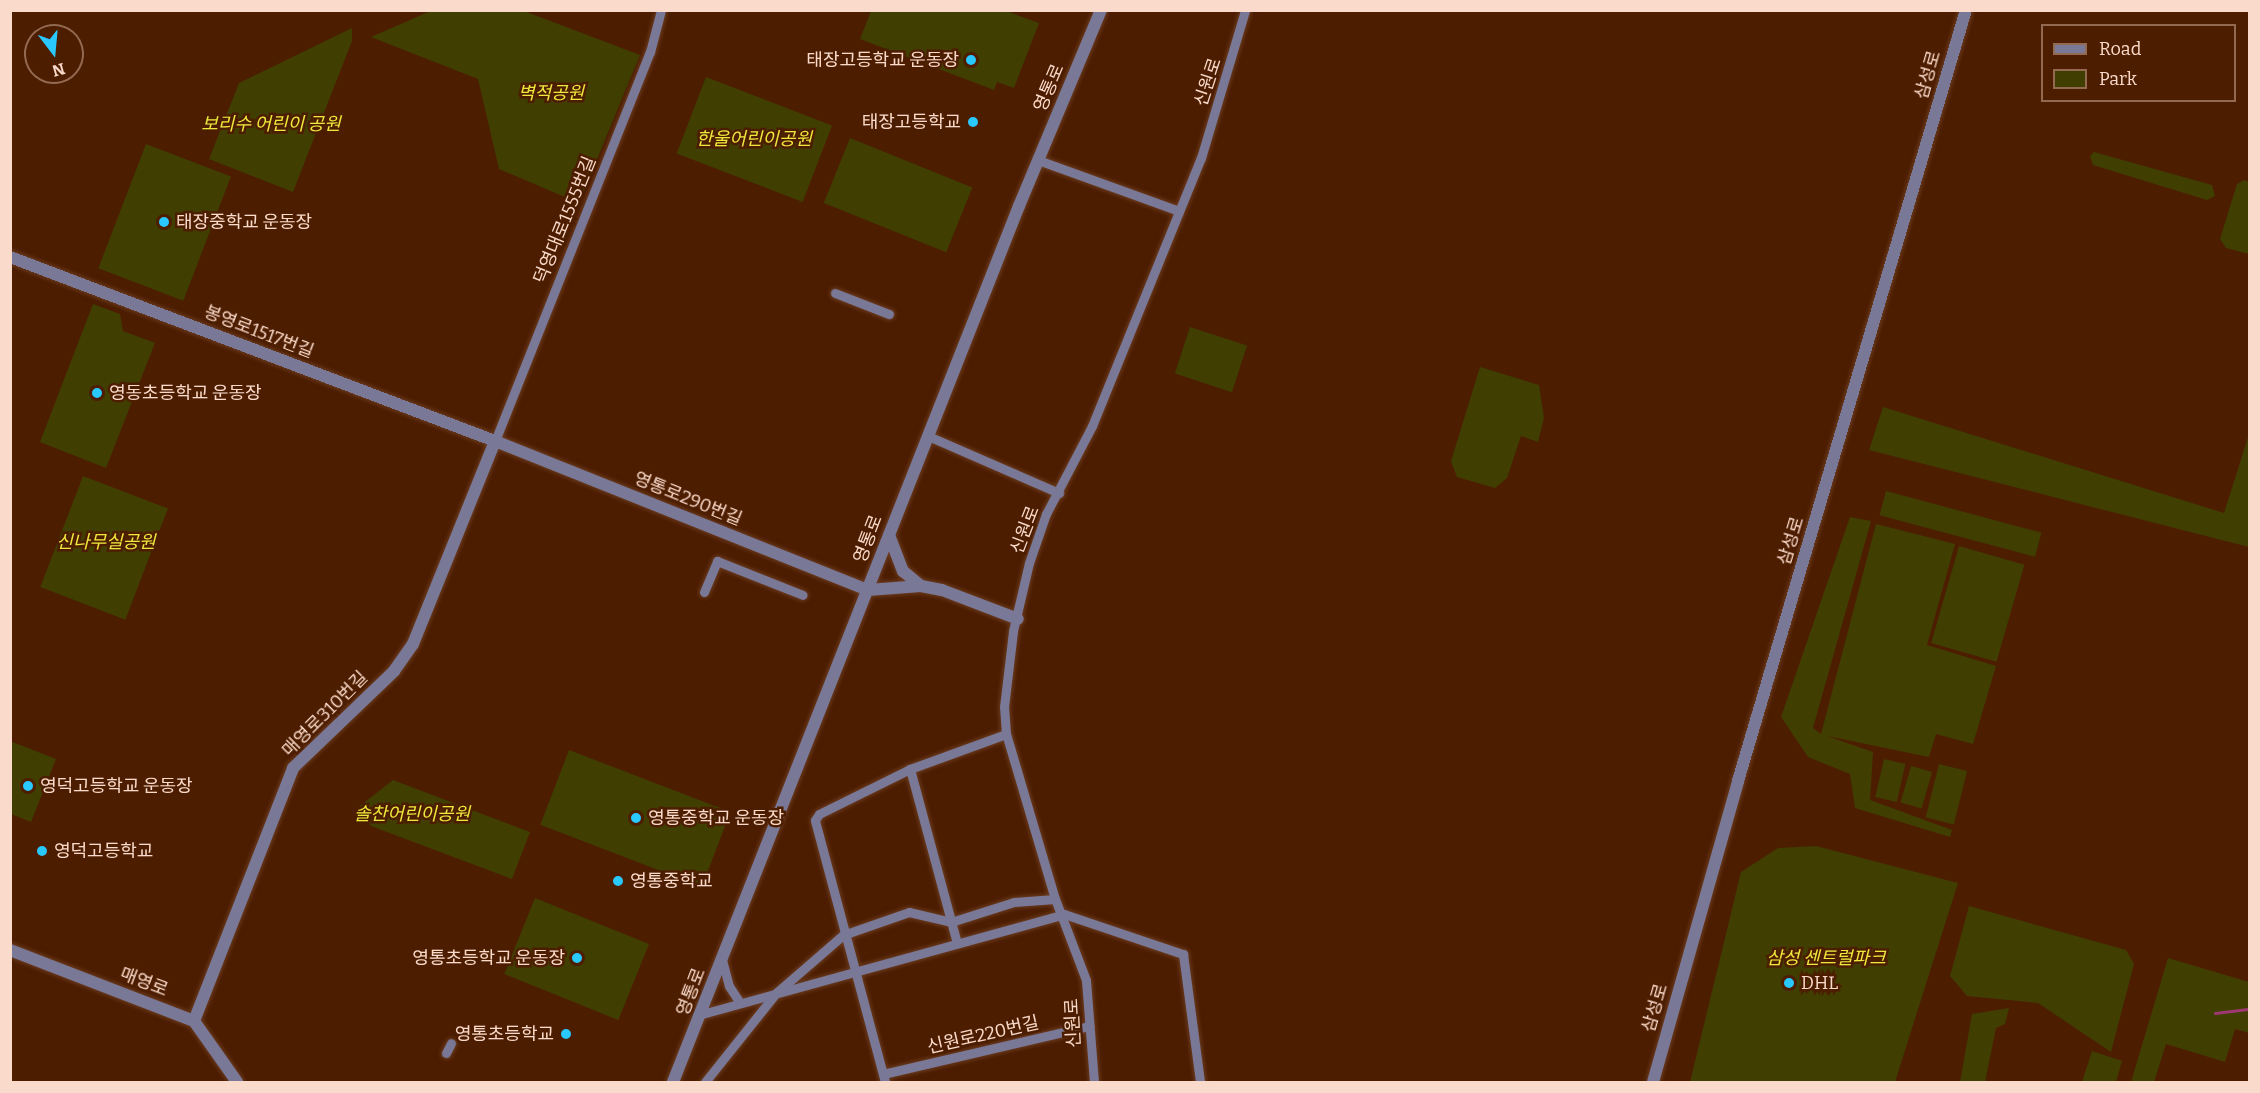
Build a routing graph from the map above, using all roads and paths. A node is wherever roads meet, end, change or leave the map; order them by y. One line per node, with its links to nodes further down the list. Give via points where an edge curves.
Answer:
1 (661, 10): 11 (street, 덕영대로1555번길, via 645,63)
2 (1101, 10): 5 (street, 영통로)
3 (1245, 10): 6 (street, 신원로, via 1205,147)
4 (1966, 10): 42 (street, 삼성로)
5 (1038, 160): 6 (street); 10 (street, 영통로)
6 (1179, 211): 12 (street, 신원로, via 1092,426)
7 (10, 257): 11 (street, 봉영로1517번길)
8 (835, 293): 9 (street)
9 (889, 314)
10 (928, 436): 12 (street); 13 (street, 영통로)
11 (495, 441): 15 (street, 영통로290번길); 32 (street, 매영로310번길, via 413,644 394,671 293,768)
12 (1059, 493): 18 (street, 신원로, via 1046,514 1029,563)
13 (889, 535): 14 (street, via 903,571); 15 (street, 영통로)
14 (921, 586): 15 (street); 18 (street, via 951,592)
15 (868, 590): 27 (street, 영통로)
16 (704, 592): 17 (street, via 717,561)
17 (803, 595)
18 (1018, 619): 19 (street, 신원로, via 1004,707)
19 (1006, 734): 20 (street); 21 (street, 신원로)
20 (910, 769): 23 (street); 24 (street, via 819,813 815,820)
21 (1055, 899): 22 (street, 신원로); 23 (street, via 1014,902)
22 (1064, 914): 25 (street); 33 (street, 신원로, via 1086,980); 41 (street, via 1183,954)
23 (951, 922): 24 (street, via 909,912); 25 (street)
24 (843, 935): 28 (street); 29 (street)
25 (957, 944): 28 (street)
26 (10, 950): 32 (street, 매영로)
27 (722, 960): 30 (street, via 729,986); 31 (street, 영통로)
28 (856, 972): 29 (street); 36 (street)
29 (776, 993): 30 (street); 39 (street)
30 (741, 1003): 31 (street)
31 (702, 1014): 38 (street, 영통로)
32 (194, 1021): 37 (street)
33 (1090, 1026): 36 (street, 신원로220번길); 40 (street, 신원로)
34 (451, 1043): 35 (street)
35 (446, 1053)
36 (884, 1078)
37 (237, 1083)
38 (673, 1083)
39 (705, 1083)
40 (1094, 1083)
41 (1200, 1083)
42 (1653, 1083)

